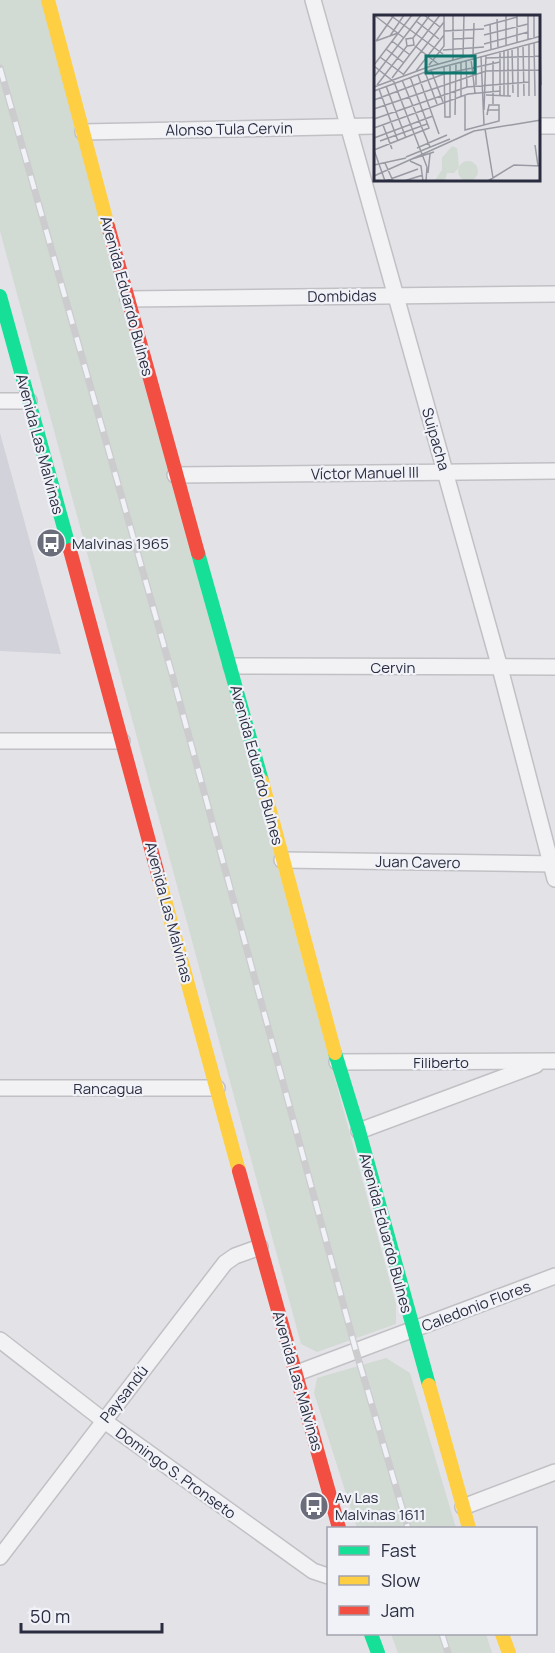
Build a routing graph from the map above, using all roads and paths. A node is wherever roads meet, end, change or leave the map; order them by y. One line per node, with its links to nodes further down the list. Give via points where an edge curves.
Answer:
1 (48, 0): 5 (main road, Avenida Eduardo Bulnes)
2 (313, 0): 3 (street, Suipacha)
3 (347, 126): 4 (street, Alonso Tula Cervin); 5 (street, Alonso Tula Cervin); 8 (street, Suipacha)
4 (374, 126)
5 (83, 132): 9 (main road, Avenida Eduardo Bulnes)
6 (555, 294): 8 (street, Dombidas)
7 (0, 296): 11 (main road, Avenida Las Malvinas)
8 (395, 296): 9 (street, Dombidas); 13 (street, Suipacha)
9 (128, 299): 14 (main road, Avenida Eduardo Bulnes)
10 (0, 401): 11 (street)
11 (29, 401): 19 (main road, Avenida Las Malvinas)
12 (555, 471): 13 (street, Víctor Manuel III)
13 (445, 472): 14 (street, Víctor Manuel III); 17 (street, Suipacha)
14 (175, 475): 15 (main road, Avenida Eduardo Bulnes)
15 (231, 666): 17 (street, Cervin); 20 (main road, Avenida Eduardo Bulnes)
16 (555, 667): 17 (street, Cervin)
17 (500, 668): 21 (street, Suipacha)
18 (0, 741): 19 (street)
19 (122, 741): 25 (main road, Avenida Las Malvinas)
20 (282, 860): 21 (street, Juan Cavero); 23 (main road, Avenida Eduardo Bulnes)
21 (554, 869)
22 (550, 1061): 23 (street, Filiberto); 26 (street, Filiberto)
23 (337, 1062): 26 (main road, Avenida Eduardo Bulnes)
24 (0, 1088): 25 (street, Rancagua)
25 (217, 1088): 27 (main road, Avenida Las Malvinas)
26 (359, 1131): 29 (main road, Avenida Eduardo Bulnes)
27 (260, 1247): 31 (main road, Avenida Las Malvinas); 32 (street, Paysandú, via 225,1263)
28 (555, 1276): 29 (street, Caledonio Flores)
29 (413, 1330): 31 (street, Caledonio Flores); 34 (main road, Avenida Eduardo Bulnes)
30 (0, 1340): 32 (street, Domingo S. Pronseto)
31 (297, 1373): 35 (main road, Avenida Las Malvinas)
32 (103, 1420): 37 (street, Paysandú); 38 (street, Domingo S. Pronseto, via 313,1571)
33 (555, 1472): 34 (street)
34 (463, 1507): 36 (main road, Avenida Eduardo Bulnes)
35 (339, 1527)
36 (469, 1527)
37 (0, 1557)
38 (327, 1576)
39 (502, 1635): 40 (main road)
40 (509, 1653)

